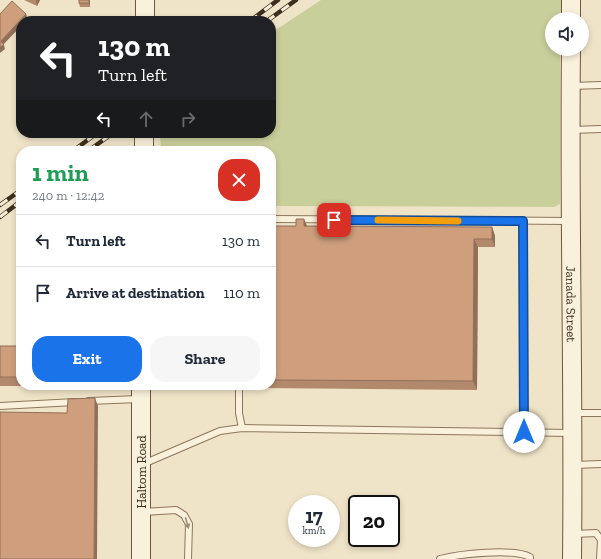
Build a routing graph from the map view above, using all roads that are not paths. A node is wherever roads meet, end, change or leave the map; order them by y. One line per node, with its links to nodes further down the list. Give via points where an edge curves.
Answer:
1 (145, 0): 4 (street)
2 (571, 0): 3 (street)
3 (571, 12)
4 (145, 16)
5 (571, 56): 7 (street, Janada Street)
6 (601, 85): 7 (lane)
7 (570, 86): 9 (street, Janada Street)
8 (601, 129): 9 (lane)
9 (570, 130): 12 (street, Janada Street)
10 (276, 219): 11 (lane)
11 (523, 221): 12 (lane); 21 (lane)
12 (570, 222): 18 (street, Janada Street)
13 (239, 390): 20 (lane)
14 (141, 392): 16 (lane); 25 (street, Haltom Road)
15 (78, 402): 17 (lane)
16 (86, 402)
17 (0, 406)
18 (572, 413): 19 (lane); 22 (street, Janada Street)
19 (601, 413)
20 (242, 428): 21 (lane); 25 (lane, via 220,431)
21 (524, 432): 22 (lane)
22 (572, 433): 23 (street, Janada Street)
23 (572, 464): 24 (lane); 27 (street, Janada Street)
24 (601, 464)
25 (141, 465): 26 (street, Haltom Road)
26 (141, 512): 29 (street, Haltom Road); 30 (lane, one-way to 30, via 176,510 184,515 189,524)
27 (572, 534): 28 (lane, via 596,533); 33 (street, Janada Street)
28 (601, 540): 34 (lane)
29 (141, 559)
30 (188, 559)
31 (440, 559): 32 (lane, via 471,554 516,553 524,554)
32 (530, 559)
33 (572, 559)
34 (600, 559)

